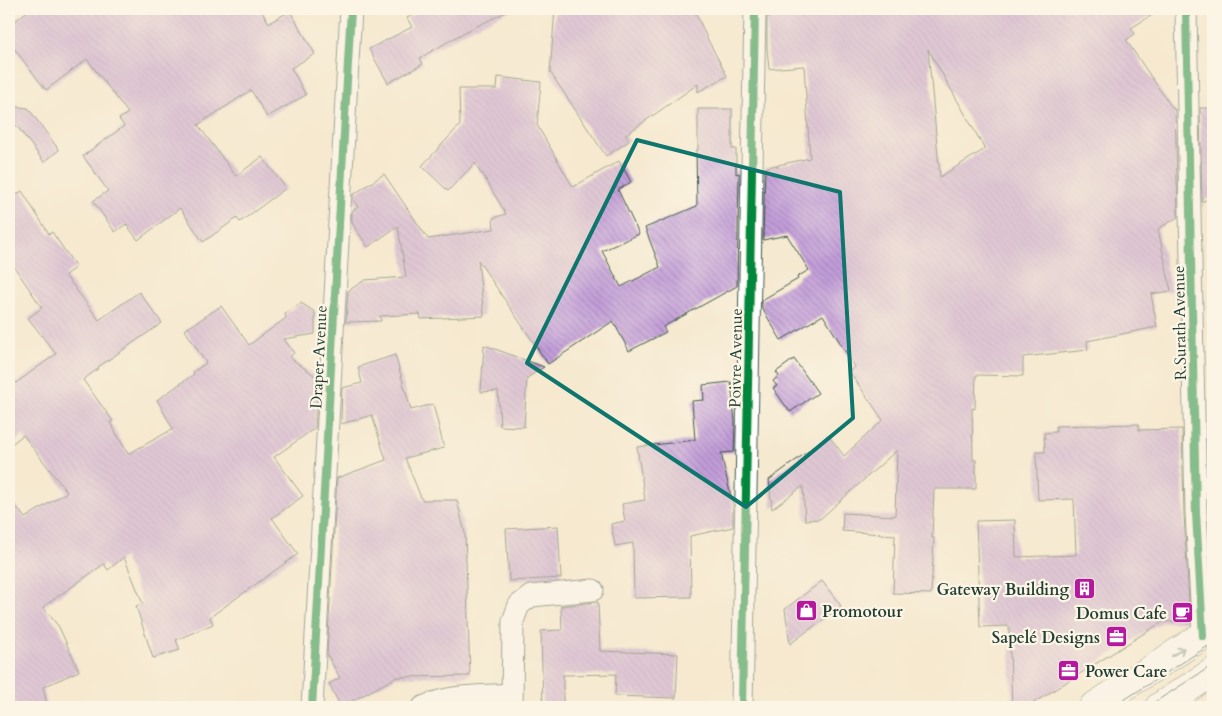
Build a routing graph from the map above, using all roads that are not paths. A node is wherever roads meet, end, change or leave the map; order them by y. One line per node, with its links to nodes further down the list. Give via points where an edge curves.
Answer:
1 (351, 9): 8 (street, Draper Avenue)
2 (755, 9): 10 (street, Poivre Avenue)
3 (1186, 9): 5 (street, R.Surath Avenue, via 1196,513)
4 (593, 590): 7 (street, via 531,596 518,605 513,621)
5 (1208, 633): 11 (main road, one-way to 5)
6 (1213, 672): 12 (main road)
7 (512, 701): 9 (street, via 459,696)
8 (312, 707)
9 (423, 707)
10 (742, 707)
11 (1093, 707)
12 (1159, 707)

